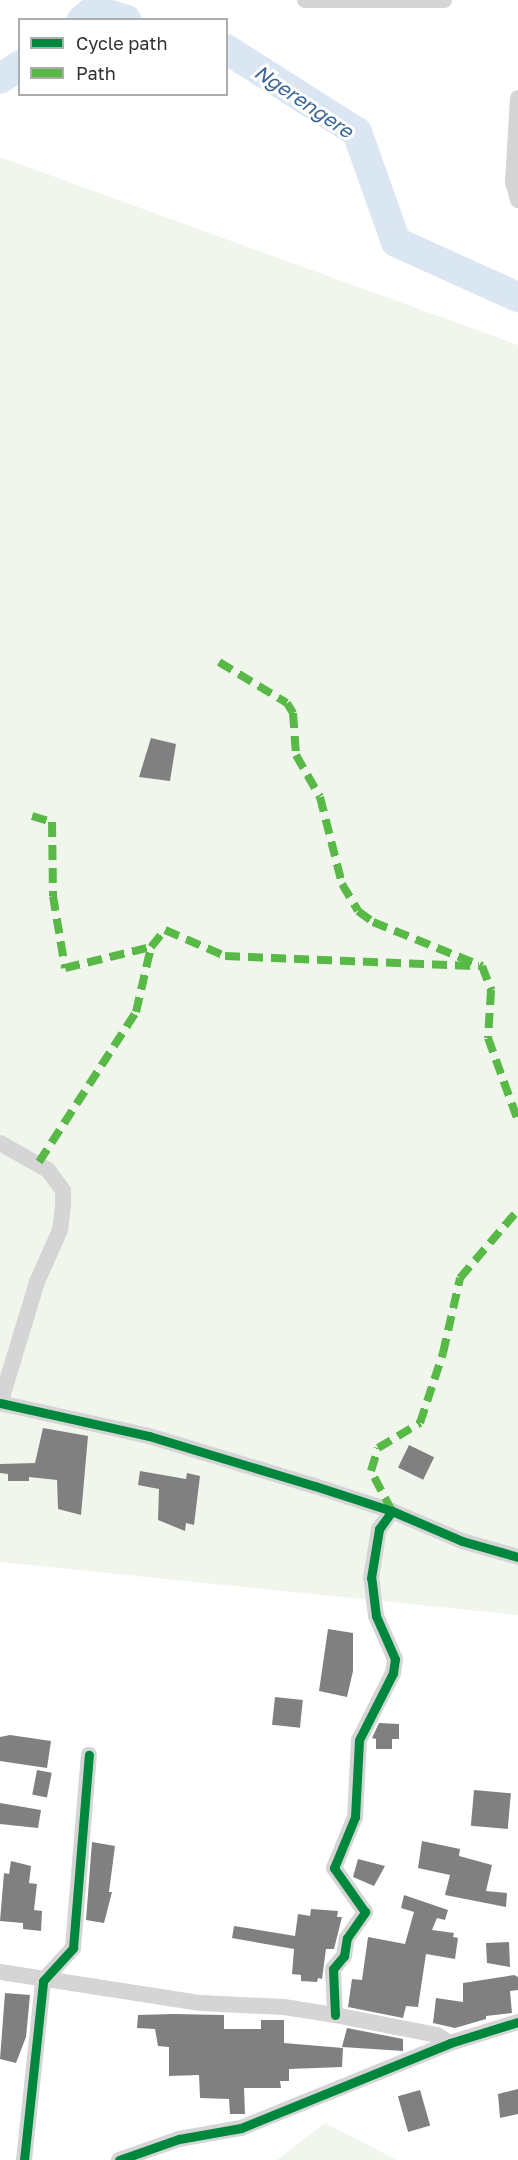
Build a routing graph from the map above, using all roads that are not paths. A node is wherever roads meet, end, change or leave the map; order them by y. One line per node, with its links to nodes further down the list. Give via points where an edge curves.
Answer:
1 (305, 0): 2 (street)
2 (444, 0)
3 (518, 98): 4 (street, via 513,182)
4 (518, 200)
5 (0, 1143): 6 (street, via 43,1166 56,1179 63,1198 60,1230 37,1282)
6 (0, 1404): 7 (street, via 149,1436)
7 (392, 1511): 8 (street, via 462,1541); 13 (street, via 379,1529 371,1578 376,1616 395,1659 393,1673 358,1740 355,1817 334,1868 365,1912 347,1938 344,1956 333,1970)
8 (518, 1557)
9 (89, 1755): 11 (street, via 73,1948)
10 (0, 1972): 11 (street)
11 (43, 1981): 13 (street, via 201,2003 284,2007); 16 (street)
12 (518, 2007): 14 (street)
13 (335, 2015): 15 (street, via 437,2035)
14 (514, 2024): 15 (street)
15 (450, 2043): 17 (street, via 241,2128 179,2139)
16 (24, 2160)
17 (119, 2160)

